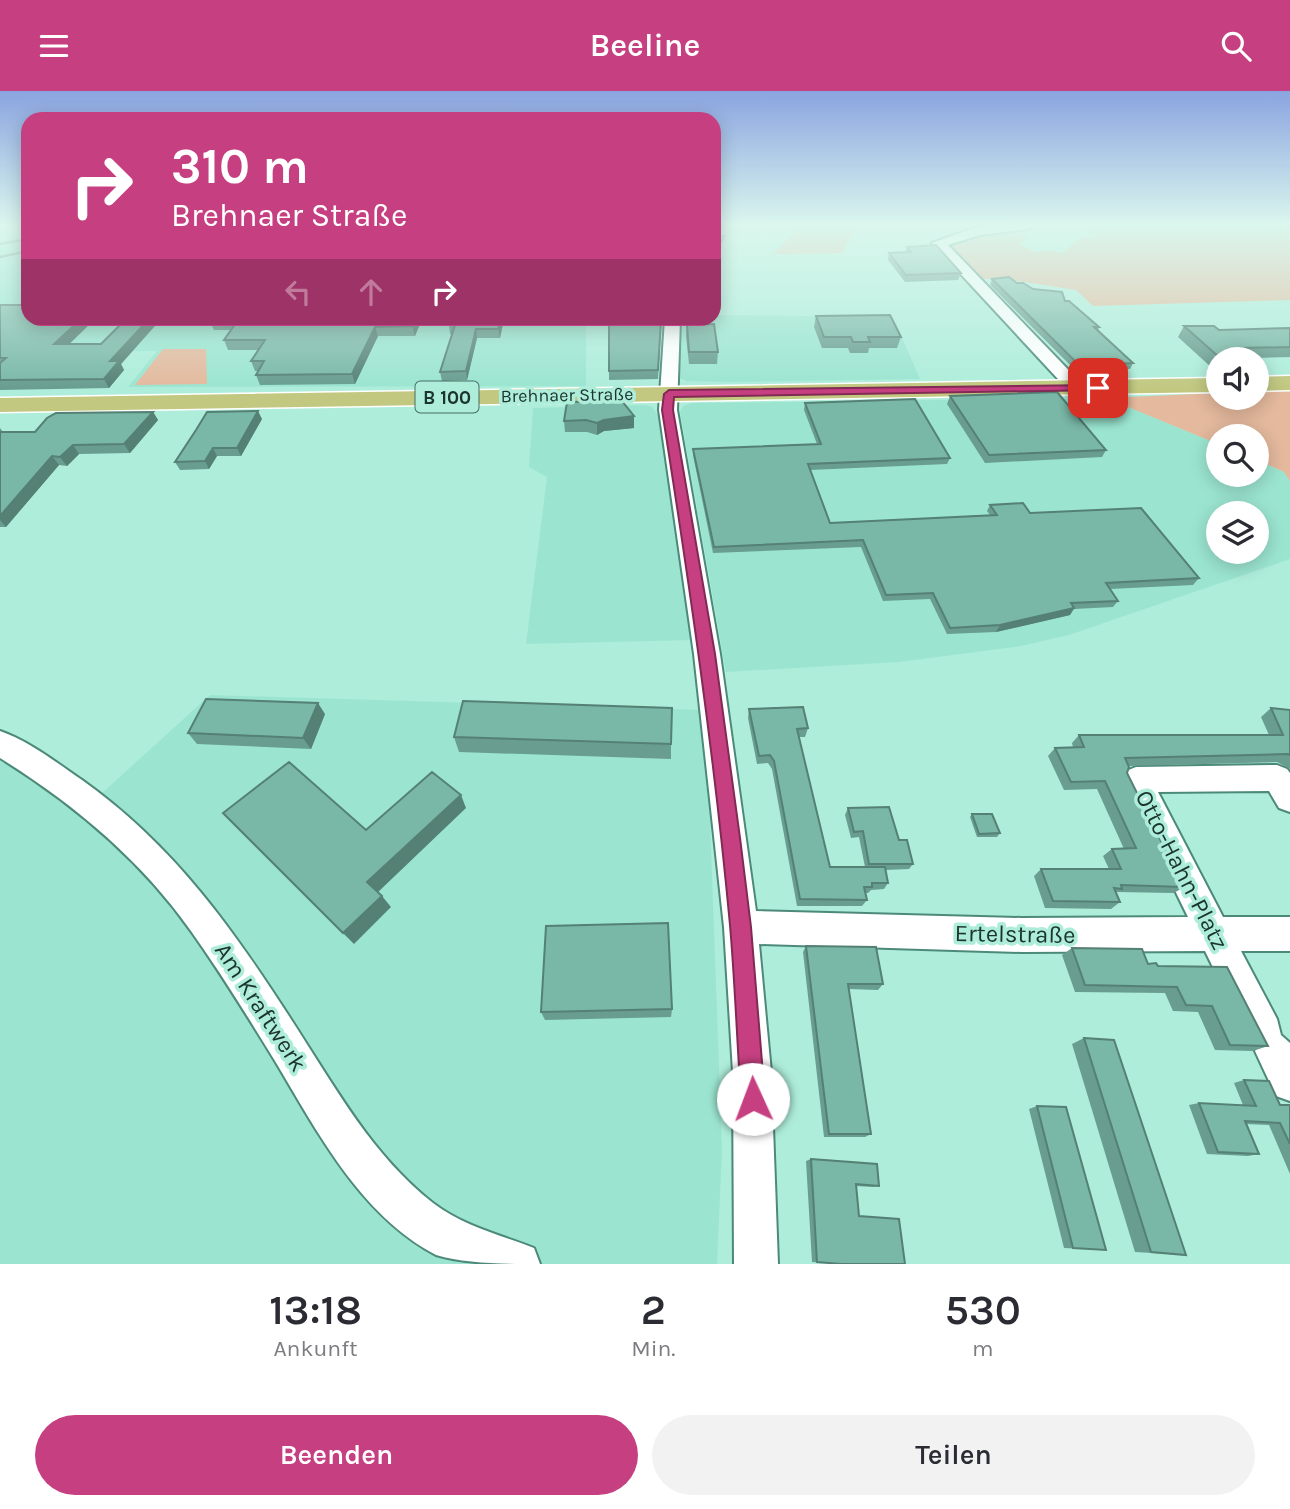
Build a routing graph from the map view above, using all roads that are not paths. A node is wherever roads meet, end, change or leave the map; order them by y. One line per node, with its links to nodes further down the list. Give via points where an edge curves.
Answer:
1 (973, 280): 6 (street)
2 (673, 326): 7 (street)
3 (1290, 383): 4 (main road)
4 (1269, 384)
5 (1206, 385): 6 (main road, Brehnaer Straße / B 100)
6 (1076, 389): 7 (main road, Brehnaer Straße / B 100)
7 (669, 394): 8 (main road, Brehnaer Straße / B 100); 11 (street)
8 (0, 405)
9 (0, 743): 15 (street, Am Kraftwerk, via 105,813 171,880 275,1026 352,1151 407,1211 446,1238)
10 (1290, 799): 12 (street, Otto-Hahn-Platz, via 1277,778 1136,780)
11 (741, 927): 12 (street, Ertelstraße, via 1022,935); 16 (street, via 752,1072)
12 (1214, 932): 13 (street, Ertelstraße); 14 (street, Otto-Hahn-Platz)
13 (1290, 934)
14 (1276, 1055)
15 (518, 1264)
16 (756, 1264)

